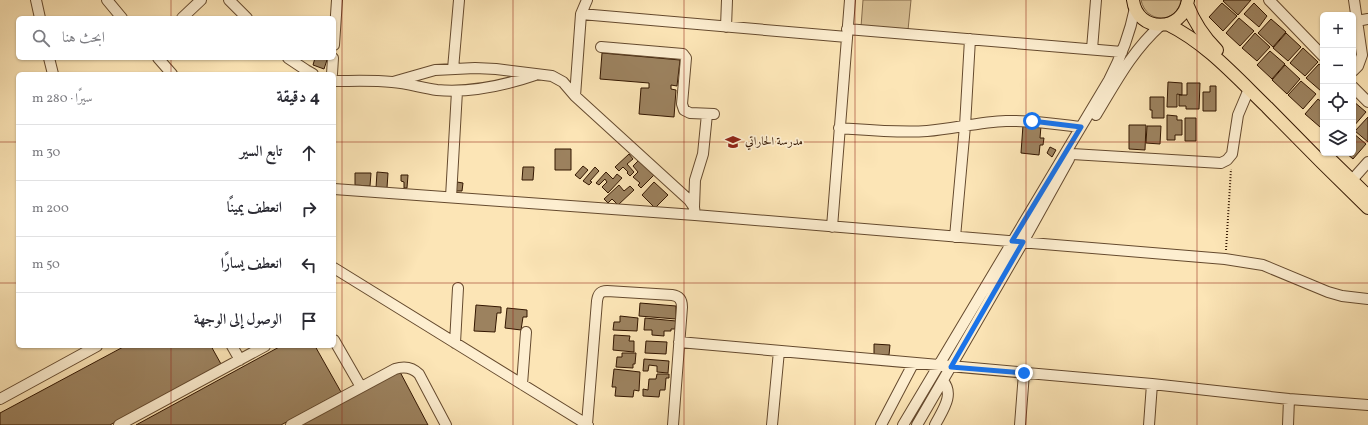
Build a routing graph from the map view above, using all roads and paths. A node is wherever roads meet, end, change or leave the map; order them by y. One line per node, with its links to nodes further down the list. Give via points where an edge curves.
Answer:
1 (36, 0): 16 (street)
2 (107, 0): 17 (street)
3 (201, 0): 18 (street)
4 (229, 0): 19 (street)
5 (337, 0): 20 (street)
6 (459, 0): 36 (street)
7 (586, 0): 15 (street)
8 (727, 0): 24 (street)
9 (850, 0): 25 (street)
10 (1096, 0): 28 (street)
11 (1269, 0): 30 (street)
12 (1354, 0): 22 (street)
13 (1187, 2): 23 (main road, via 1182,15 1173,22); 52 (main road, via 1195,23 1208,41)
14 (1134, 4): 23 (main road, via 1138,13 1148,22); 29 (street, via 1132,23)
15 (580, 14): 24 (street); 47 (street)
16 (40, 16)
17 (120, 16)
18 (184, 16)
19 (245, 16)
20 (336, 16)
21 (1368, 19): 22 (street)
22 (1357, 21): 35 (street, via 1362,55)
23 (1164, 24): 44 (main road, via 1197,42); 53 (street, via 1144,41 1130,58)
24 (726, 27): 25 (street)
25 (847, 33): 26 (street); 51 (street)
26 (970, 39): 28 (street); 49 (street)
27 (601, 48): 62 (street, via 683,54 686,58 682,107 686,112 710,114 702,161 694,180)
28 (1092, 49): 29 (street)
29 (1122, 52): 50 (street)
30 (1320, 53)
31 (50, 60): 37 (street)
32 (160, 60): 38 (street)
33 (291, 60): 39 (street)
34 (333, 60): 40 (street)
35 (1356, 67)
36 (453, 68): 41 (street, via 496,69); 43 (street, via 435,70)
37 (52, 72)
38 (170, 72)
39 (310, 72)
40 (332, 72)
41 (538, 74): 46 (street, via 498,86); 47 (street, via 560,80)
42 (336, 81): 43 (street)
43 (393, 82): 46 (street)
44 (1248, 89): 54 (street, via 1238,115); 61 (main road)
45 (1356, 90): 48 (street)
46 (457, 91): 60 (street)
47 (575, 96): 62 (street, via 689,200)
48 (1368, 102)
49 (965, 126): 50 (street, via 1032,121); 51 (street, via 906,131); 64 (street)
50 (1081, 127): 65 (street)
51 (839, 128): 63 (street)
52 (1320, 148)
53 (1072, 154): 54 (street, via 1221,163); 66 (street)
54 (1232, 154): 67 (path)
55 (1328, 156): 57 (main road)
56 (1368, 162): 57 (street)
57 (1352, 180): 59 (main road)
58 (336, 189): 60 (street)
59 (1368, 196)
60 (451, 197): 62 (street)
61 (1368, 208)
62 (695, 211): 63 (street)
63 (832, 227): 64 (street)
64 (955, 237): 65 (street)
65 (1012, 241): 66 (street); 81 (street)
66 (1023, 242): 67 (street); 82 (street)
67 (1225, 259): 70 (street, via 1263,265 1328,292)
68 (336, 269): 74 (street)
69 (458, 288): 74 (street)
70 (1368, 299)
71 (526, 332): 85 (street)
72 (679, 342): 78 (street); 94 (street, via 682,302 676,296 607,291 600,293 597,301); 95 (street)
73 (336, 343): 87 (street)
74 (455, 343): 85 (street)
75 (93, 348): 88 (street)
76 (233, 348): 79 (street)
77 (261, 348): 79 (street)
78 (779, 351): 80 (street); 96 (street)
79 (240, 360): 91 (street)
80 (913, 364): 81 (street); 97 (street)
81 (938, 366): 82 (street); 98 (street)
82 (951, 367): 83 (street); 84 (street)
83 (1024, 373): 86 (street); 101 (street)
84 (943, 381): 99 (street); 100 (street, via 948,396)
85 (522, 384): 94 (street)
86 (1152, 384): 89 (street); 102 (street)
87 (361, 387): 92 (street); 93 (street, via 400,367 410,368 419,374)
88 (0, 399)
89 (1289, 399): 90 (street); 103 (street)
90 (1368, 405)
91 (119, 425)
92 (291, 425)
93 (446, 425)
94 (588, 425)
95 (673, 425)
96 (772, 425)
97 (880, 425)
98 (902, 425)
99 (917, 425)
100 (935, 425)
101 (1020, 425)
102 (1149, 425)
103 (1288, 425)

